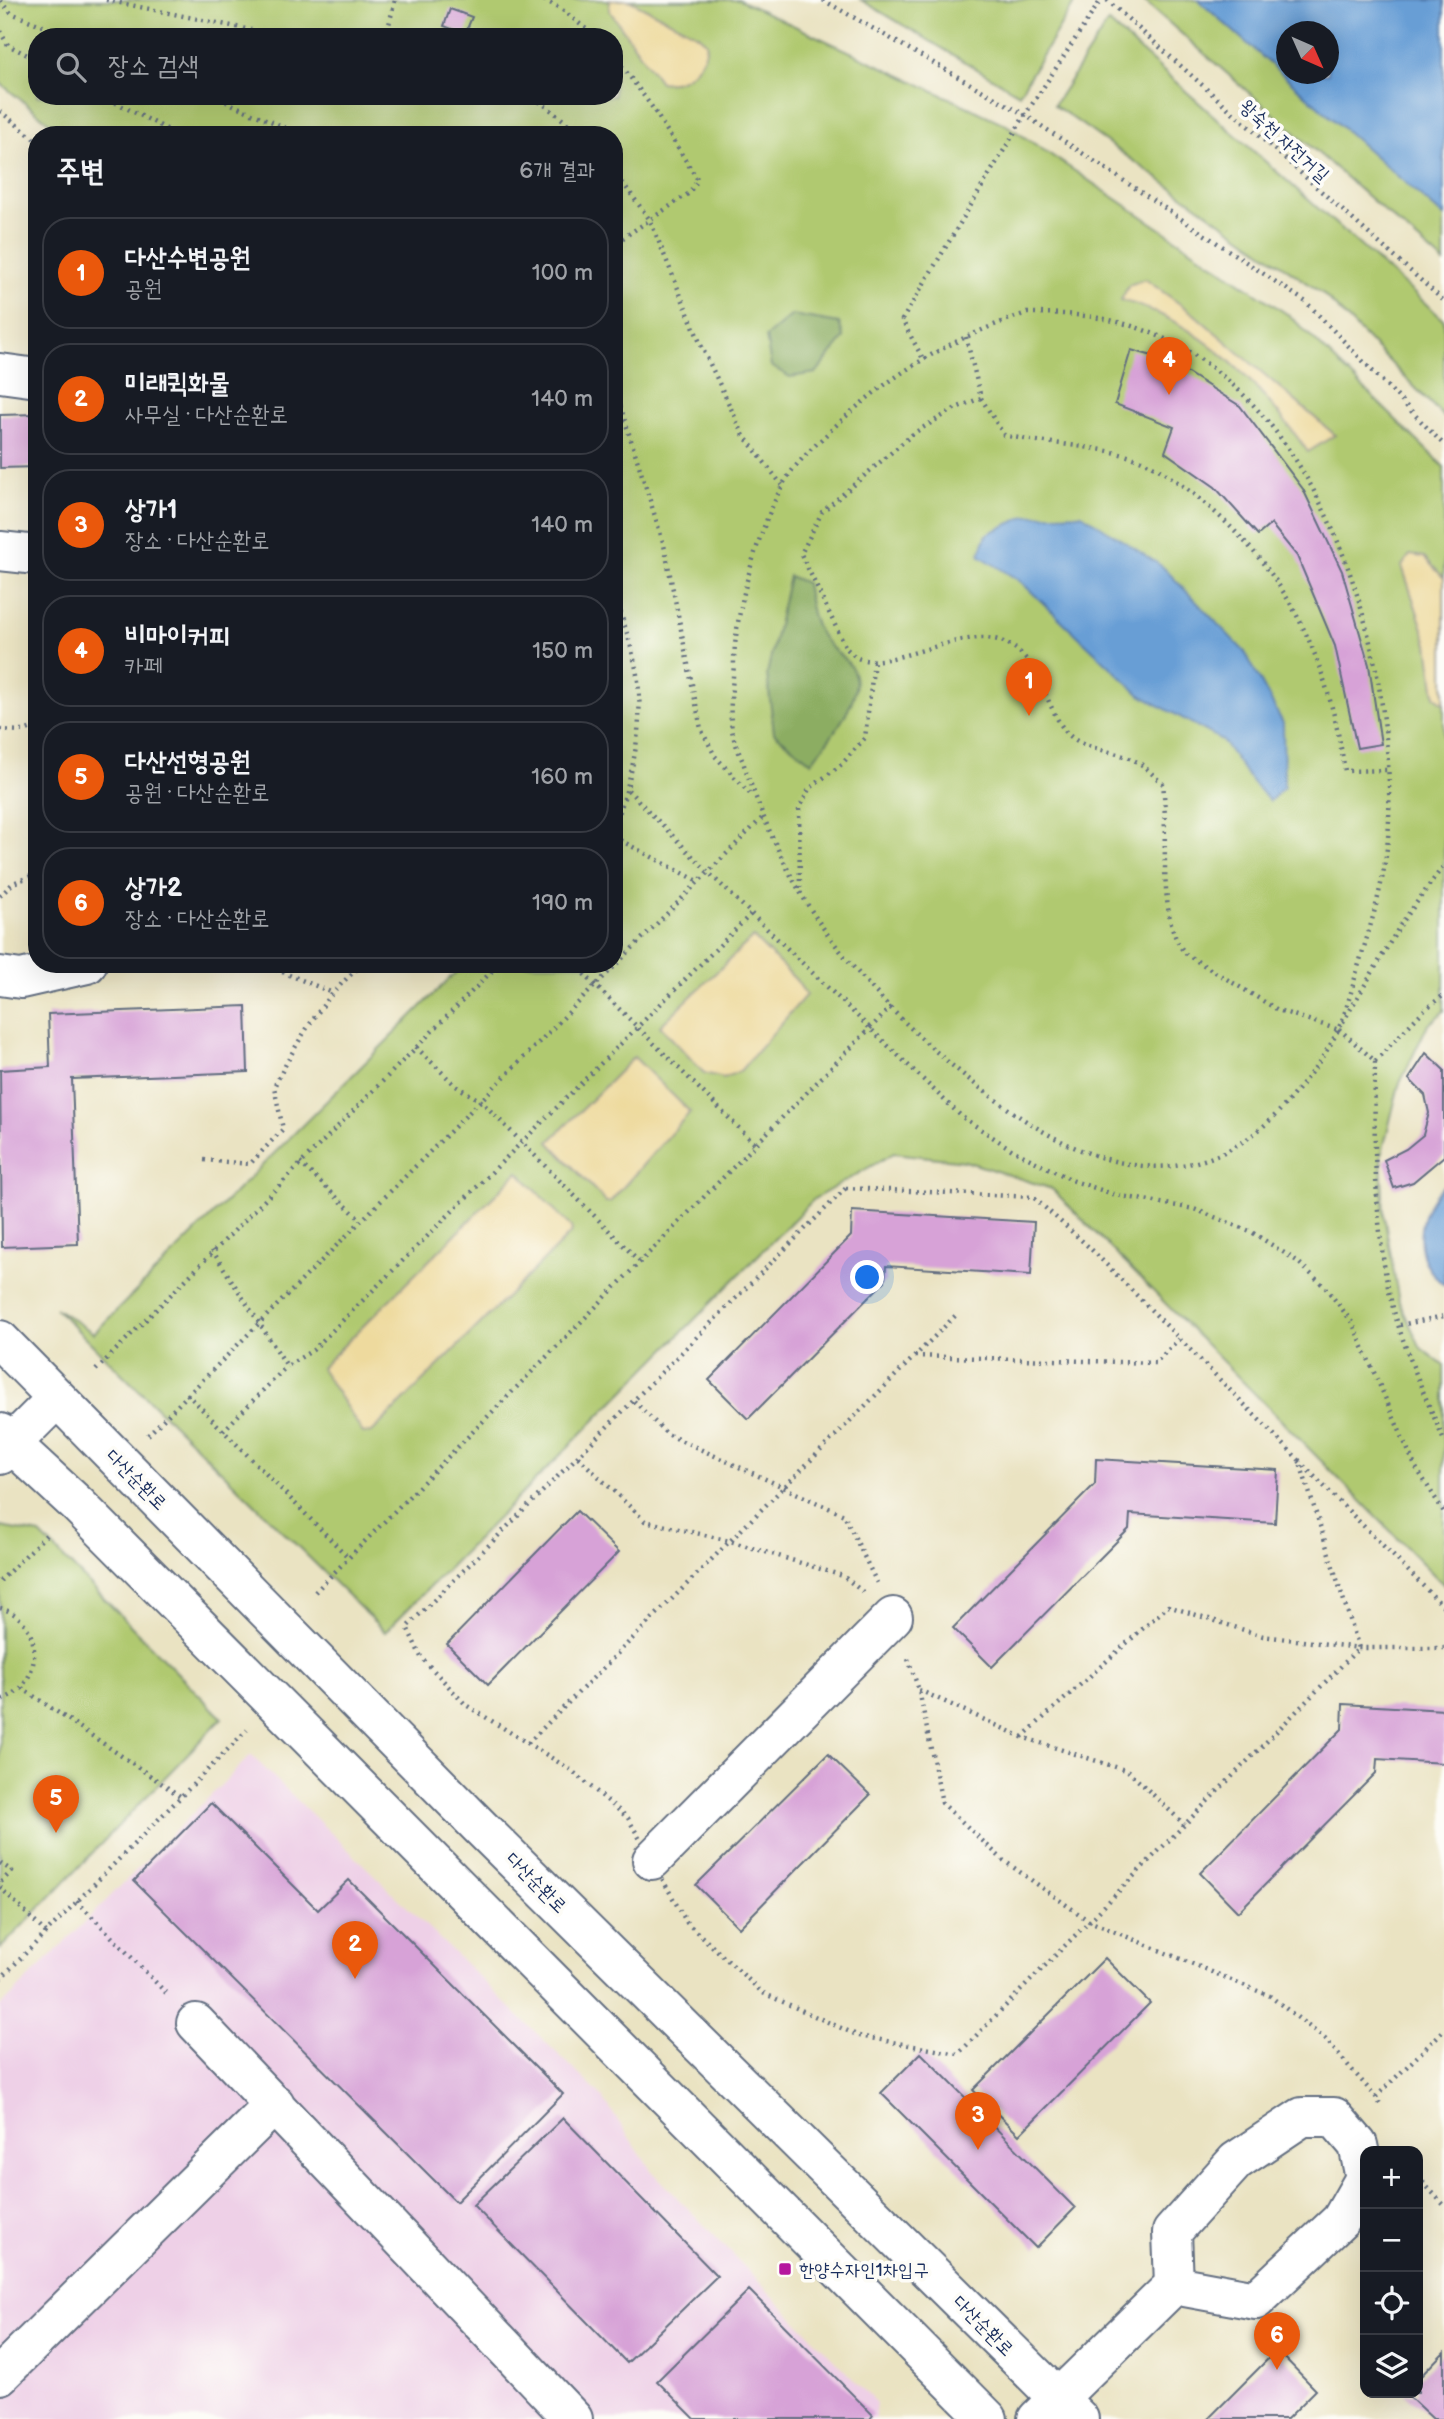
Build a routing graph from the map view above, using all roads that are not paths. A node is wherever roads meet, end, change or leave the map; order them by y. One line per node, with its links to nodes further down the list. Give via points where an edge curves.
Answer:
1 (0, 373): 2 (street)
2 (28, 377)
3 (0, 551): 4 (street)
4 (28, 554)
5 (47, 973): 6 (street, via 21,979)
6 (0, 976)
7 (0, 1340): 8 (street, 다산순환로)
8 (57, 1398): 9 (street); 16 (street, 다산순환로)
9 (4, 1444): 18 (street, via 78,1505)
10 (893, 1617): 11 (street)
11 (652, 1860)
12 (196, 2023): 13 (street)
13 (275, 2104): 15 (street); 17 (street)
14 (1174, 2285): 14 (street, via 1256,2300 1341,2220 1365,2178 1358,2145 1334,2117 1302,2117 1236,2161 1172,2232); 16 (street)
15 (0, 2375)
16 (1058, 2412)
17 (573, 2419)
18 (988, 2419)

